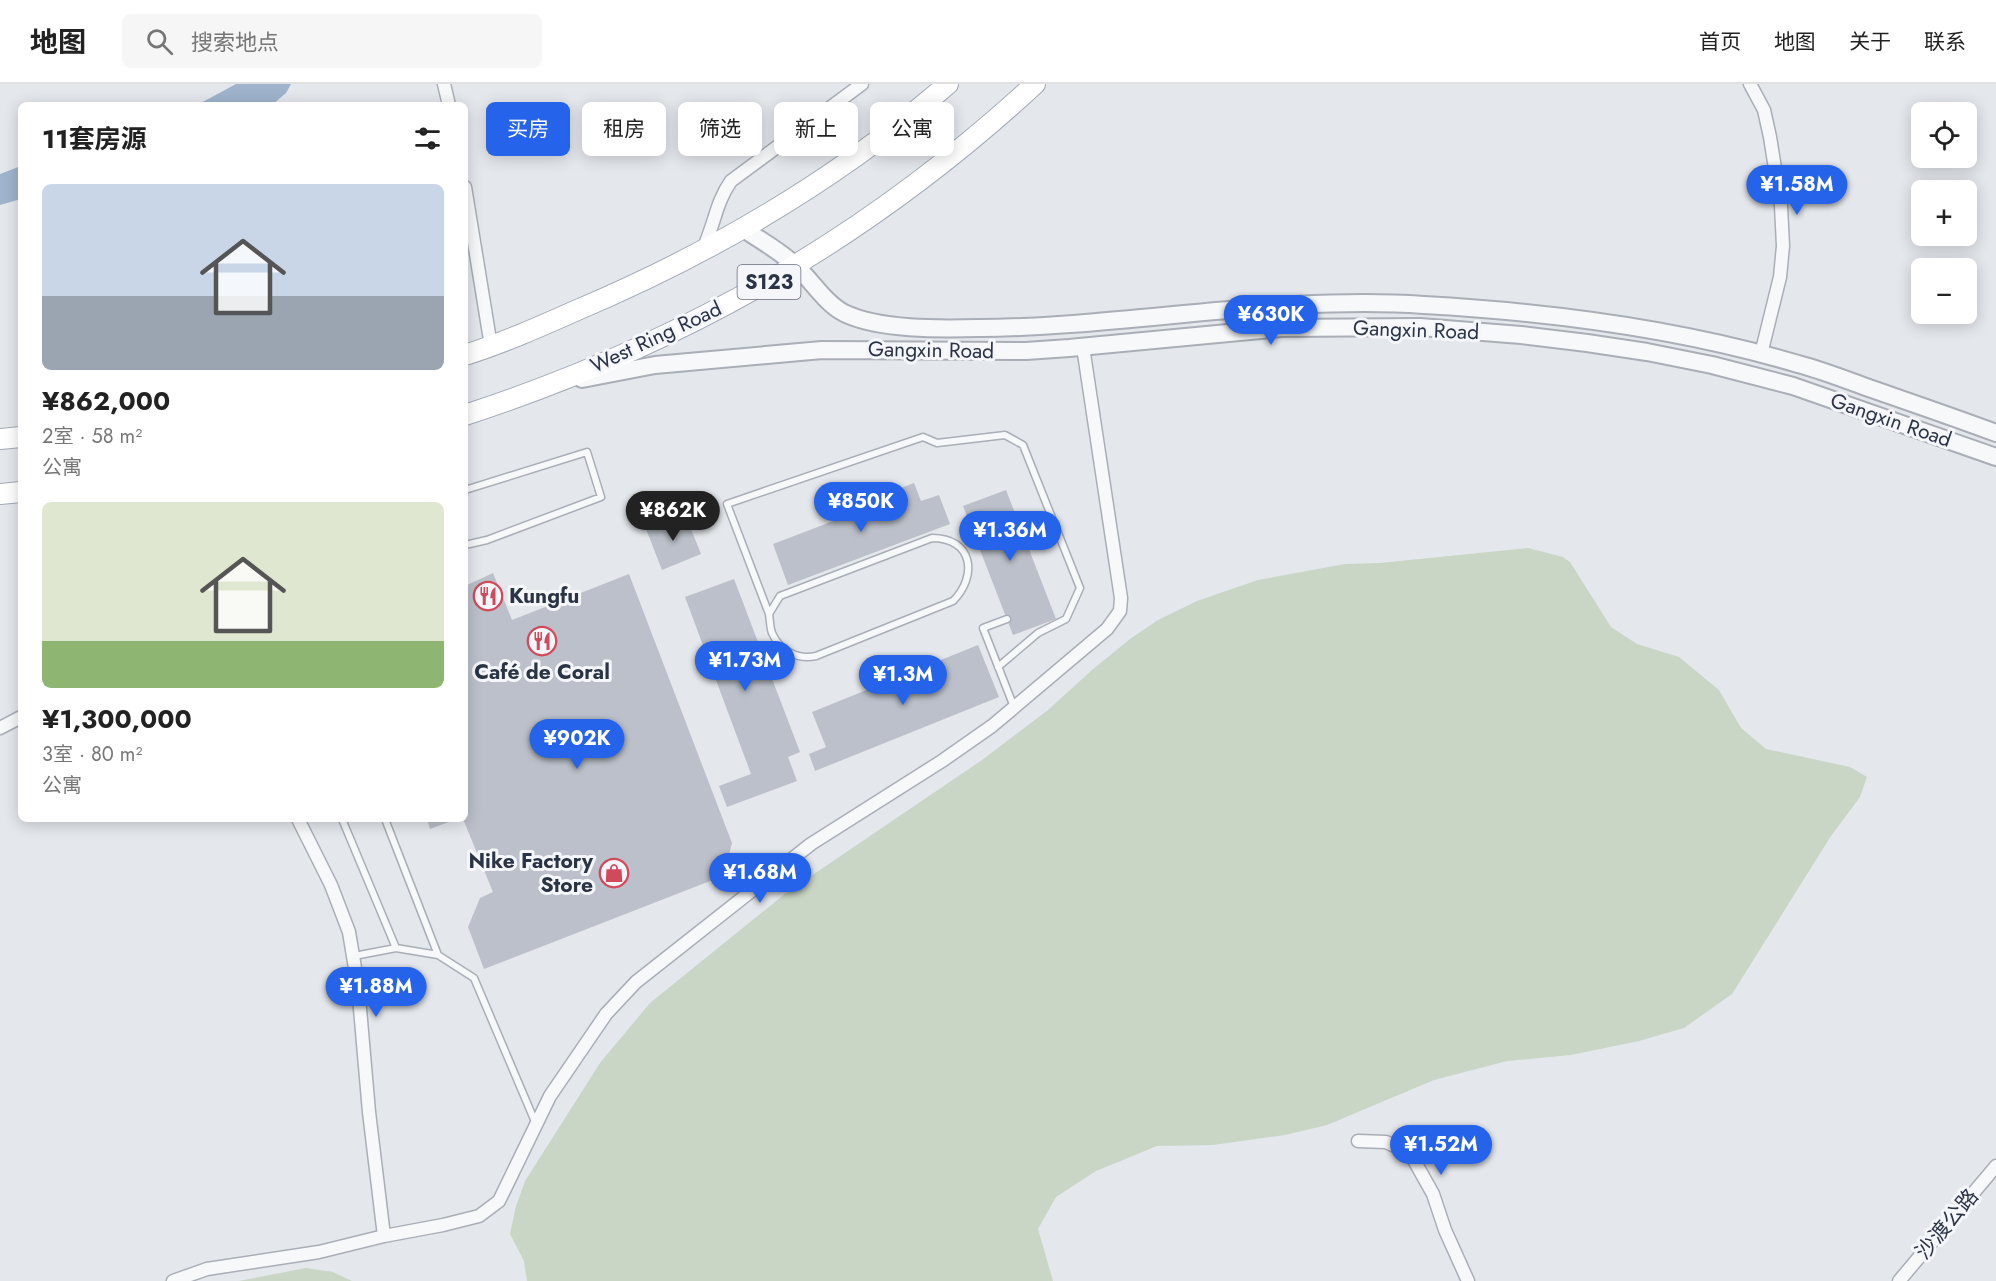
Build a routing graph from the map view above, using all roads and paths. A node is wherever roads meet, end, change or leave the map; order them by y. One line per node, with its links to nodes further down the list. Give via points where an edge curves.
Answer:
1 (444, 84): 6 (street)
2 (862, 84): 9 (street, via 731,181 721,195)
3 (1035, 84): 10 (main road, West Ring Road / S123, via 974,139 904,193)
4 (1750, 84): 14 (street, via 1764,110 1770,137 1783,246 1780,277)
5 (940, 87): 8 (main road, S123, via 836,171)
6 (448, 102)
7 (468, 205): 11 (street)
8 (744, 229): 9 (main road, S123); 10 (street, Gangxin Road)
9 (701, 253): 11 (main road, S123)
10 (796, 265): 14 (street, Gangxin Road, via 836,308 859,319 886,325 1025,328 1280,305 1421,304 1630,326); 15 (main road, West Ring Road / S123, via 672,332)
11 (491, 346): 13 (main road, S123)
12 (1083, 347): 15 (street, Gangxin Road, via 1026,351 822,350 655,365); 20 (street, Gangxin Road, via 1292,328 1420,327 1521,335 1647,352 1784,383); 28 (street, via 1121,598 1119,611 1107,629)
13 (468, 354)
14 (1761, 354): 17 (street, Gangxin Road)
15 (534, 391): 16 (main road, West Ring Road / S123)
16 (468, 414)
17 (1996, 433)
18 (18, 437): 19 (main road)
19 (0, 439)
20 (1996, 457)
21 (468, 489): 24 (lane, via 587,452 601,497)
22 (18, 492): 23 (main road)
23 (0, 494)
24 (468, 544)
25 (769, 614): 25 (lane, via 772,633 782,647 806,659 953,601 967,578 969,562 953,541 932,538 780,596); 27 (lane, via 728,504 923,437 937,443 1005,435 1023,445 1080,588 1066,619 1038,633)
26 (1007, 618): 27 (lane, via 983,628)
27 (998, 667): 28 (lane)
28 (1014, 707): 37 (street, via 942,761 811,843 656,964 606,1014 550,1096)
29 (18, 719): 30 (street)
30 (0, 728)
31 (300, 822): 36 (street, via 331,885)
32 (343, 822): 34 (lane)
33 (386, 822): 35 (lane)
34 (396, 948): 35 (lane); 36 (lane)
35 (438, 955): 37 (lane, via 474,978)
36 (353, 956): 40 (street)
37 (536, 1124): 40 (street, via 499,1201 479,1216)
38 (1358, 1141): 42 (street, via 1386,1142 1410,1152 1433,1194)
39 (1996, 1166): 43 (street, 沙渡公路)
40 (384, 1236): 41 (street, via 319,1252 207,1269)
41 (173, 1281)
42 (1468, 1281)
43 (1899, 1281)

